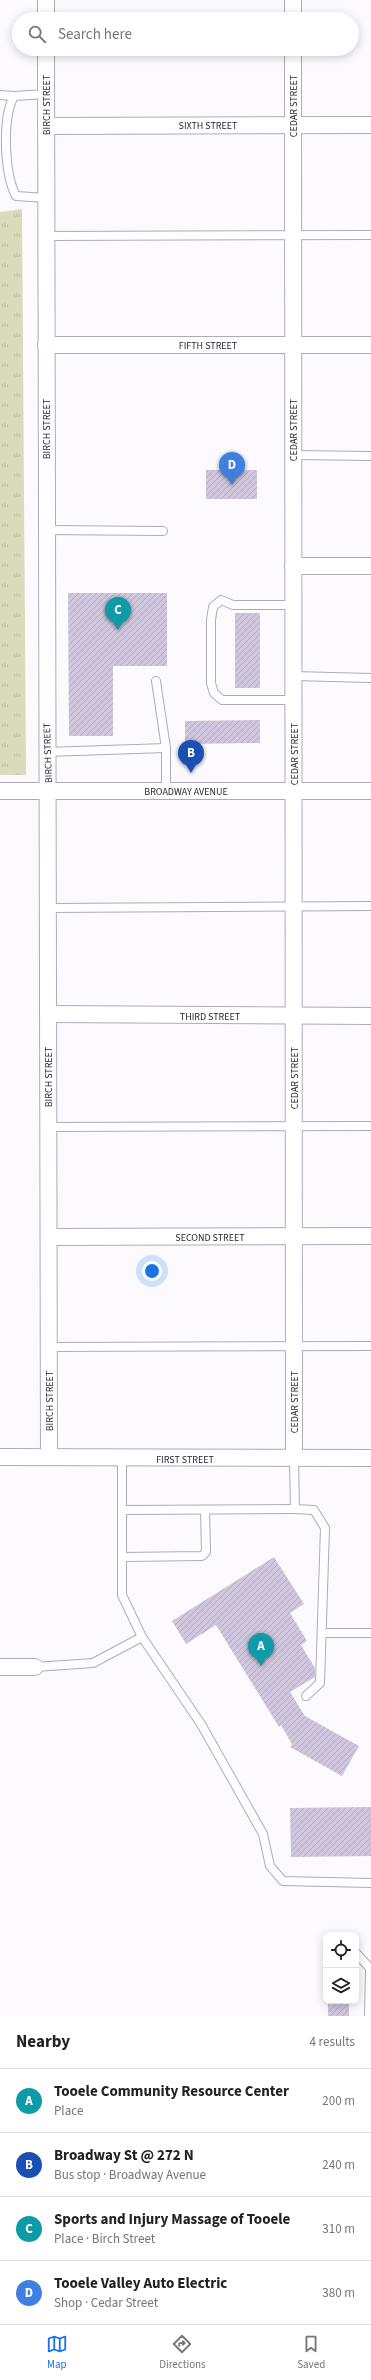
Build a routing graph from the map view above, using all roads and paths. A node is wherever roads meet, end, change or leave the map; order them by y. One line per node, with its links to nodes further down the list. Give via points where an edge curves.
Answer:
1 (46, 0): 3 (street)
2 (293, 0): 4 (street)
3 (46, 12)
4 (293, 12)
5 (46, 56): 7 (street, BIRCH STREET)
6 (293, 56): 10 (street, CEDAR STREET)
7 (46, 94): 9 (lane); 12 (street, BIRCH STREET)
8 (0, 95): 9 (lane)
9 (14, 96): 13 (lane, via 8,114 7,153 10,183 16,196)
10 (293, 125): 11 (street, SIXTH STREET); 12 (street, SIXTH STREET); 16 (street, CEDAR STREET)
11 (371, 125)
12 (46, 126): 13 (street, BIRCH STREET)
13 (46, 198): 15 (street, BIRCH STREET)
14 (371, 235): 16 (lane)
15 (46, 236): 16 (lane); 17 (street, BIRCH STREET)
16 (293, 237): 18 (street, CEDAR STREET)
17 (46, 345): 18 (street, FIFTH STREET); 22 (street, BIRCH STREET)
18 (293, 345): 19 (street, FIFTH STREET); 20 (street, CEDAR STREET)
19 (371, 345)
20 (294, 455): 21 (lane); 24 (street, CEDAR STREET)
21 (371, 456)
22 (46, 530): 23 (lane); 32 (street, BIRCH STREET)
23 (163, 531)
24 (294, 566): 25 (street); 26 (street, CEDAR STREET)
25 (371, 566)
26 (294, 605): 27 (street, CEDAR STREET); 30 (lane, via 233,605 221,600 213,607 210,620 211,684 214,692 222,700)
27 (294, 676): 28 (lane); 30 (street, CEDAR STREET)
28 (371, 678)
29 (156, 681): 31 (lane)
30 (294, 700): 36 (street, CEDAR STREET)
31 (166, 748): 32 (lane); 35 (lane)
32 (46, 752): 34 (street, BIRCH STREET)
33 (0, 791): 34 (street, BROADWAY AVENUE)
34 (48, 791): 35 (street, BROADWAY AVENUE); 40 (street, BIRCH STREET)
35 (166, 791): 36 (street, BROADWAY AVENUE)
36 (294, 791): 37 (street, BROADWAY AVENUE); 38 (street, CEDAR STREET)
37 (371, 791)
38 (294, 906): 39 (lane); 40 (lane); 42 (street, CEDAR STREET)
39 (371, 906)
40 (48, 908): 41 (street, BIRCH STREET)
41 (48, 1014): 42 (street, THIRD STREET); 45 (street, BIRCH STREET)
42 (294, 1016): 43 (street, THIRD STREET); 44 (street, CEDAR STREET)
43 (371, 1016)
44 (294, 1125): 45 (lane); 46 (lane); 47 (street, CEDAR STREET)
45 (49, 1126): 49 (street, BIRCH STREET)
46 (371, 1126)
47 (294, 1236): 48 (street, SECOND STREET); 49 (street, SECOND STREET); 52 (street, CEDAR STREET)
48 (371, 1236)
49 (49, 1237): 51 (street, BIRCH STREET)
50 (371, 1346): 52 (lane)
51 (49, 1347): 52 (lane); 54 (street, BIRCH STREET)
52 (294, 1347): 55 (street, CEDAR STREET)
53 (0, 1457): 54 (street, FIRST STREET)
54 (49, 1457): 57 (street, FIRST STREET)
55 (294, 1458): 56 (street, FIRST STREET); 57 (street, FIRST STREET); 58 (lane)
56 (371, 1458)
57 (122, 1459): 59 (lane)
58 (295, 1509): 60 (lane); 62 (lane, via 314,1510 325,1528)
59 (122, 1510): 60 (lane); 61 (lane)
60 (205, 1510): 61 (lane, via 206,1552 202,1556)
61 (122, 1557): 64 (lane, via 122,1595)
62 (322, 1633): 63 (lane); 67 (lane, via 320,1684)
63 (371, 1633)
64 (142, 1637): 66 (lane, via 94,1663); 68 (lane, via 201,1724 263,1834 270,1866 284,1881)
65 (0, 1667): 66 (street)
66 (35, 1667)
67 (306, 1696)
68 (371, 1883)
69 (359, 1956): 70 (lane, via 370,1968)
70 (369, 2016)

